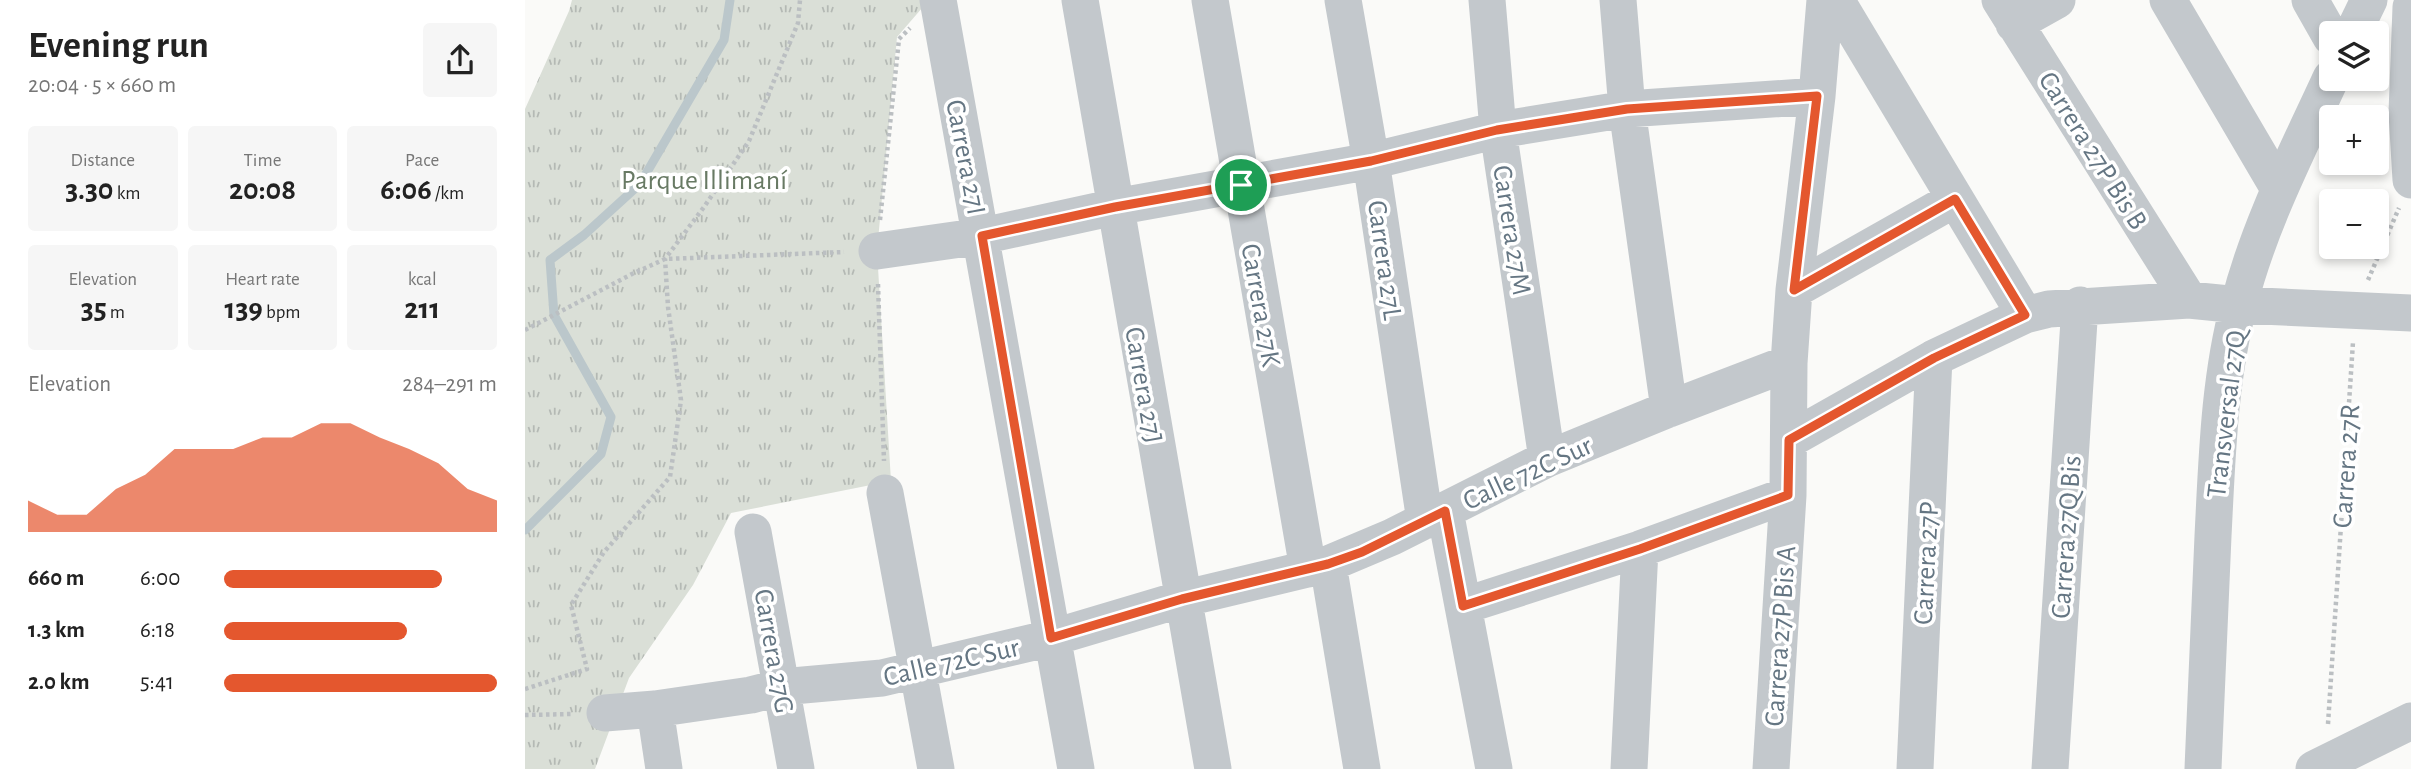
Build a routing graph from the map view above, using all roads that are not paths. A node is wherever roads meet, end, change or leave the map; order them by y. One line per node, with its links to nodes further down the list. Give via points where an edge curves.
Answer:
1 (938, 0): 28 (street, Carrera 27I)
2 (1080, 0): 27 (street, Carrera 27J)
3 (1210, 0): 24 (street, Carrera 27K)
4 (1343, 0): 22 (street, Carrera 27L)
5 (1487, 0): 21 (street, Carrera 27M)
6 (1618, 0): 20 (street)
7 (1825, 0): 19 (street, Carrera 27P Bis A)
8 (1836, 0): 26 (street)
9 (2057, 0): 15 (street)
10 (2168, 0): 25 (street)
11 (2310, 0): 16 (street)
12 (2369, 0): 17 (street)
13 (2408, 0): 14 (street)
14 (2411, 8): 23 (street, via 2407,113)
15 (2007, 12): 31 (street, Carrera 27P Bis B)
16 (2322, 21)
17 (2359, 21)
18 (2325, 91): 25 (street, Transversal 27Q)
19 (1817, 96): 20 (street); 30 (street, Carrera 27P Bis A)
20 (1627, 109): 21 (street); 38 (street)
21 (1497, 130): 22 (street); 40 (street, Carrera 27M)
22 (1371, 161): 24 (street); 43 (street, Carrera 27L)
23 (2411, 180)
24 (1241, 185): 27 (street); 46 (street, Carrera 27K)
25 (2279, 189): 33 (street, Transversal 27Q)
26 (1955, 199): 30 (street); 35 (street)
27 (1115, 207): 28 (street); 47 (street, Carrera 27J)
28 (982, 236): 29 (street); 49 (street, Carrera 27I)
29 (877, 251)
30 (1794, 290): 37 (street, Carrera 27P Bis A)
31 (2189, 300): 32 (street); 33 (street)
32 (2080, 305): 35 (street); 67 (street, Carrera 27Q Bis)
33 (2239, 305): 34 (street); 68 (street, Transversal 27Q, via 2217,445)
34 (2411, 313)
35 (2025, 315): 36 (street)
36 (1934, 358): 39 (street); 66 (street, Carrera 27P)
37 (1789, 363): 38 (street, Calle 72C Sur); 39 (street, Carrera 27P Bis A)
38 (1669, 409): 40 (street, Calle 72C Sur)
39 (1789, 440): 42 (street, Carrera 27P Bis A)
40 (1547, 459): 43 (street, Calle 72C Sur)
41 (885, 493): 50 (street)
42 (1788, 495): 45 (street); 65 (street, Carrera 27P Bis A)
43 (1435, 516): 46 (street, Calle 72C Sur, via 1362,552); 48 (street, Carrera 27L)
44 (753, 532): 51 (street, Carrera 27G)
45 (1640, 549): 48 (street); 64 (street)
46 (1318, 567): 47 (street, Calle 72C Sur); 62 (street, Carrera 27K)
47 (1182, 599): 49 (street, Calle 72C Sur); 61 (street, Carrera 27J)
48 (1463, 606): 63 (street, Carrera 27L)
49 (1051, 638): 50 (street, Calle 72C Sur); 60 (street, Carrera 27I)
50 (918, 670): 51 (street, Calle 72C Sur); 59 (street)
51 (781, 687): 52 (street, Calle 72C Sur); 58 (street, Carrera 27G)
52 (655, 709): 53 (street, Calle 72C Sur); 57 (street)
53 (605, 713)
54 (2411, 721): 55 (street)
55 (2370, 757): 56 (street)
56 (2320, 766)
57 (664, 769)
58 (796, 769)
59 (936, 769)
60 (1076, 769)
61 (1213, 769)
62 (1362, 769)
63 (1493, 769)
64 (1629, 769)
65 (1771, 769)
66 (1915, 769)
67 (2050, 769)
68 (2203, 769)

